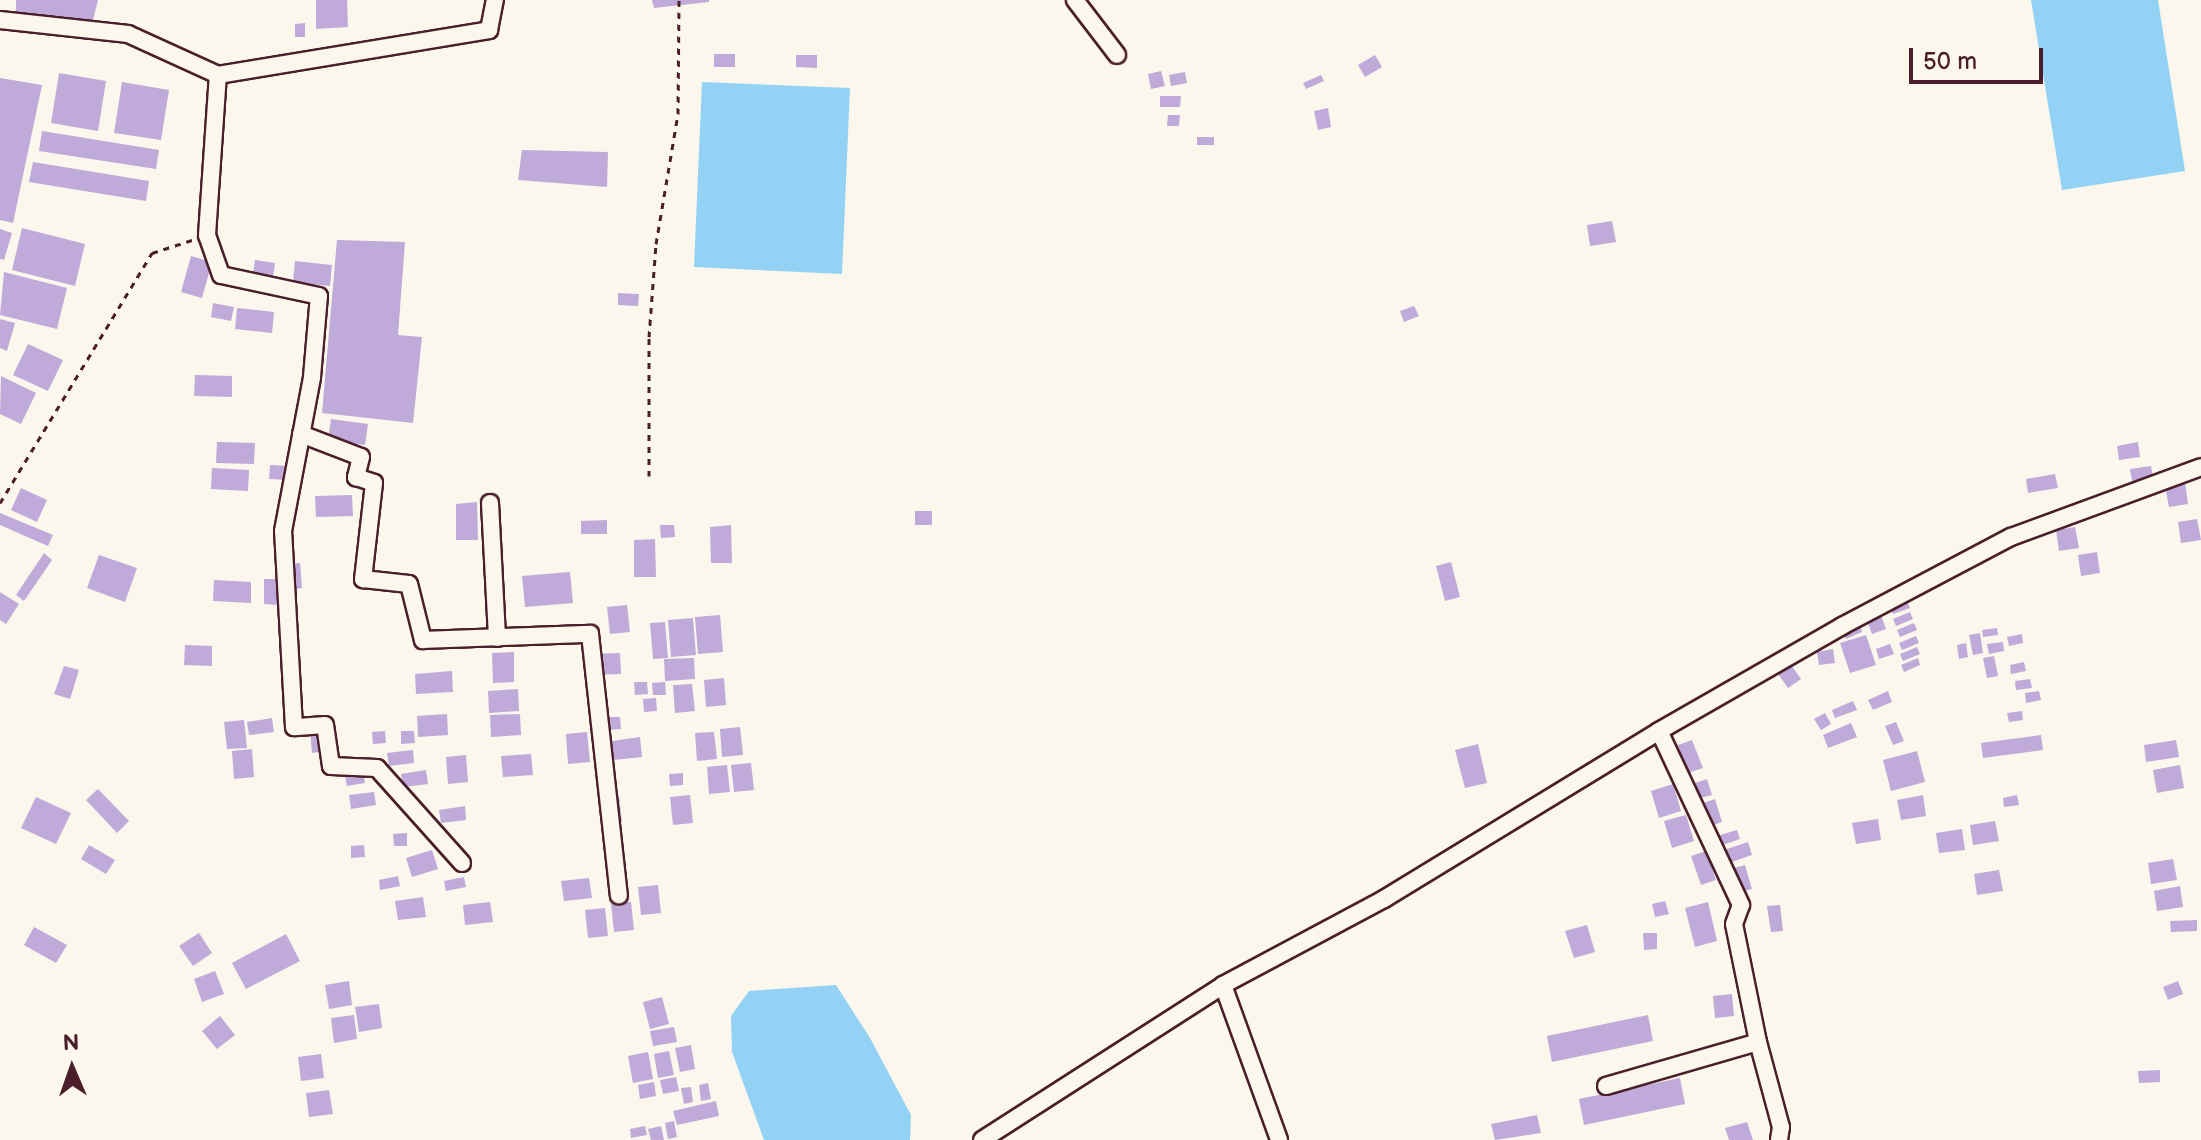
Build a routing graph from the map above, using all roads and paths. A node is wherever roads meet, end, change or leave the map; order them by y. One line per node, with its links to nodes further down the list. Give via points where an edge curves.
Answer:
1 (495, 0): 6 (street, via 489,30)
2 (679, 0): 10 (path, via 678,114 656,244 649,337)
3 (1075, 0): 5 (street)
4 (0, 20): 6 (street, via 128,34)
5 (1117, 55)
6 (218, 75): 7 (street)
7 (207, 235): 8 (street, via 221,275 319,296); 11 (path, via 152,253)
8 (301, 434): 13 (street, via 361,457 356,477 374,483 363,579 409,584 423,640); 15 (street, via 283,531 294,727 325,725 331,766 377,768)
9 (2201, 467): 14 (street, via 2011,537)
10 (649, 476)
11 (0, 503)
12 (490, 503): 13 (street)
13 (497, 638): 16 (street, via 590,634)
14 (1659, 731): 17 (street, via 1384,899); 18 (street, via 1741,905 1734,924)
15 (462, 863)
16 (619, 895)
17 (1223, 985): 20 (street); 21 (street)
18 (1758, 1042): 19 (street); 22 (street, via 1781,1127)
19 (1606, 1086)
20 (982, 1140)
21 (1279, 1140)
22 (1779, 1140)

